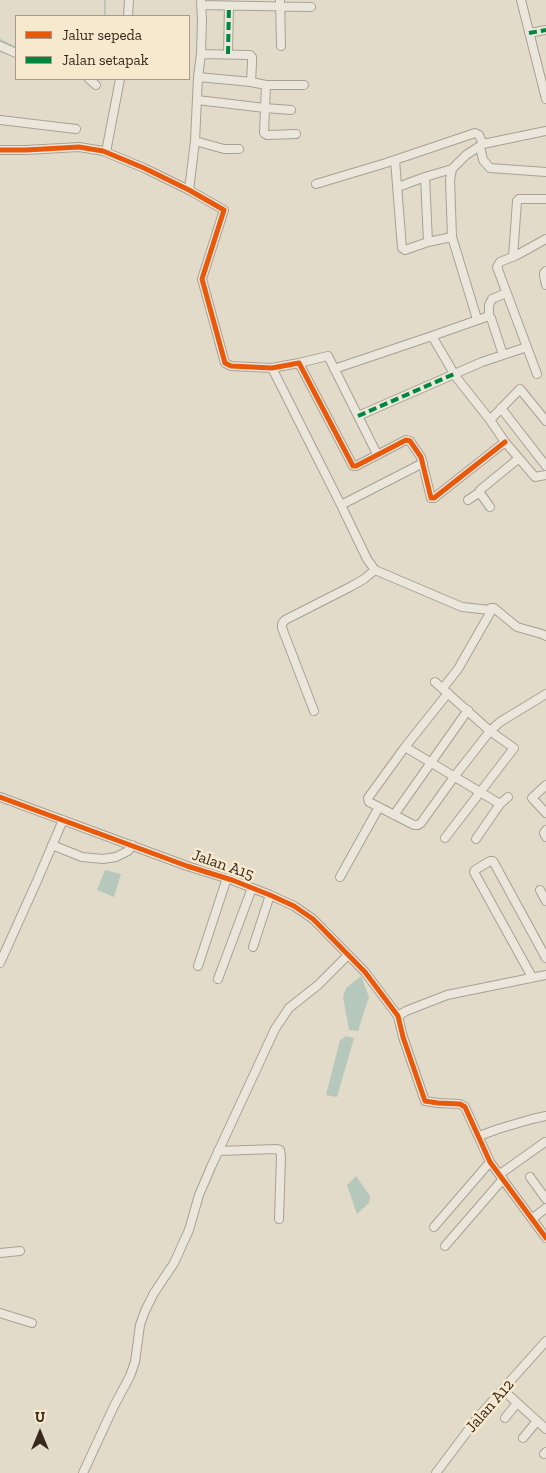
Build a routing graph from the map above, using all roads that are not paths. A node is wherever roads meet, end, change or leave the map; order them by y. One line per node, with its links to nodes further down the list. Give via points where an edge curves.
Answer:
1 (129, 0): 7 (street)
2 (521, 0): 9 (street)
3 (201, 3): 5 (street); 13 (street)
4 (280, 3): 5 (street); 6 (street); 11 (street)
5 (229, 6): 14 (street)
6 (311, 7)
7 (128, 15)
8 (546, 30): 9 (street)
9 (529, 32): 15 (street)
10 (0, 46): 12 (street)
11 (282, 46)
12 (15, 53)
13 (201, 54): 14 (street); 16 (street)
14 (228, 54): 19 (street, via 251,56)
15 (542, 72): 23 (street)
16 (198, 77): 19 (street); 24 (street)
17 (90, 80): 20 (street)
18 (120, 80): 35 (street)
19 (251, 82): 21 (street)
20 (96, 85)
21 (266, 85): 22 (street); 25 (street)
22 (304, 85)
23 (545, 94)
24 (197, 100): 25 (street); 31 (street)
25 (265, 108): 26 (street); 30 (street, via 265,134)
26 (291, 110)
27 (0, 120): 28 (street)
28 (76, 129)
29 (546, 131): 32 (street)
30 (296, 134)
31 (194, 141): 33 (street, via 224,149); 42 (street)
32 (482, 145): 36 (street, via 479,135 475,134); 37 (street); 38 (street, via 483,160 490,168)
33 (239, 149)
34 (0, 150): 35 (street, via 79,147)
35 (106, 152): 42 (street)
36 (395, 160): 40 (street); 41 (street)
37 (452, 169): 39 (street); 44 (street)
38 (546, 172)
39 (425, 177): 41 (street); 46 (street)
40 (316, 184)
41 (398, 187): 46 (street, via 402,248 405,250)
42 (189, 190): 57 (street, via 224,210 202,279 225,364)
43 (546, 199): 47 (street, via 517,201)
44 (452, 238): 46 (street); 52 (street)
45 (546, 240): 47 (street)
46 (428, 242)
47 (513, 257): 50 (street, via 500,262 497,267)
48 (546, 271): 49 (street)
49 (546, 285)
50 (506, 293): 51 (street, via 490,302); 54 (street)
51 (489, 316): 52 (street); 55 (street)
52 (477, 319): 53 (street)
53 (432, 336): 58 (street); 59 (street)
54 (527, 346): 55 (street); 60 (street)
55 (503, 355): 59 (street)
56 (299, 363): 57 (street); 58 (street, via 328,356); 66 (street, via 350,464 356,466)
57 (272, 368): 73 (street)
58 (334, 369): 62 (street)
59 (454, 374): 62 (street); 63 (street)
60 (537, 374)
61 (501, 408): 63 (street); 64 (street, via 521,389); 69 (street)
62 (358, 416): 66 (street)
63 (490, 420): 65 (street)
64 (546, 421)
65 (505, 442): 67 (street); 68 (street, via 434,498 430,498)
66 (377, 454): 68 (street, via 408,440)
67 (518, 458): 70 (street, via 535,477); 71 (street)
68 (422, 463): 73 (street)
69 (545, 463)
70 (546, 475)
71 (480, 492): 72 (street); 74 (street)
72 (468, 500)
73 (341, 505): 75 (street)
74 (490, 507)
75 (375, 570): 76 (street, via 462,607); 81 (street, via 282,624)
76 (490, 610): 77 (street, via 494,608 517,627); 79 (street)
77 (546, 636)
78 (435, 682): 79 (street)
79 (446, 691): 82 (street); 84 (street)
80 (546, 694): 83 (street)
81 (314, 710)
82 (468, 710): 83 (street); 85 (street)
83 (490, 731): 86 (street); 88 (street, via 514,749)
84 (405, 747): 85 (street); 92 (street, via 368,798)
85 (430, 763): 86 (street); 94 (street)
86 (454, 777): 88 (street); 94 (street, via 418,824)
87 (546, 785): 93 (street, via 532,798)
88 (479, 792): 91 (street); 98 (street)
89 (0, 797): 95 (street, Jalan A15)
90 (508, 797): 91 (street)
91 (500, 804): 99 (street)
92 (379, 807): 94 (street); 102 (street)
93 (546, 812)
94 (394, 815)
95 (63, 820): 100 (street); 101 (street, Jalan A15)
96 (546, 830): 97 (street)
97 (546, 837)
98 (445, 838)
99 (476, 839)
100 (52, 845): 101 (street, via 82,857 103,859 116,858); 111 (street)
101 (132, 845): 103 (street, Jalan A15)
102 (340, 877)
103 (227, 878): 104 (street, Jalan A15); 112 (street)
104 (252, 888): 106 (street, Jalan A15); 115 (street)
105 (540, 890): 107 (street)
106 (270, 895): 108 (street); 109 (street, Jalan A15, via 313,919)
107 (546, 901)
108 (254, 947)
109 (348, 955): 116 (street, Jalan A15); 120 (street, via 289,1008 275,1028)
110 (546, 958): 114 (street, via 493,862 475,870)
111 (0, 963)
112 (198, 966)
113 (546, 974): 114 (street)
114 (532, 977): 116 (street, via 447,995)
115 (218, 979)
116 (398, 1016): 118 (street, via 425,1101 463,1105)
117 (546, 1116): 118 (street)
118 (479, 1136): 121 (street)
119 (545, 1142): 122 (street)
120 (218, 1151): 126 (street, via 280,1150); 142 (street, via 174,1263 145,1311 130,1376)
121 (490, 1162): 122 (street); 128 (street)
122 (501, 1176): 127 (street); 130 (street)
123 (530, 1177): 124 (street)
124 (546, 1198)
125 (546, 1208): 127 (street)
126 (280, 1219)
127 (532, 1219): 129 (street)
128 (434, 1227)
129 (546, 1238)
130 (445, 1246)
131 (20, 1251): 132 (street)
132 (0, 1253)
133 (0, 1313): 134 (street)
134 (32, 1324)
135 (546, 1341): 136 (street, Jalan A12)
136 (502, 1390): 137 (street); 143 (street, Jalan A12)
137 (517, 1403): 138 (street); 139 (street)
138 (505, 1418)
139 (537, 1421): 140 (street); 141 (street)
140 (546, 1429)
141 (523, 1438)
142 (84, 1473)
143 (436, 1473)

